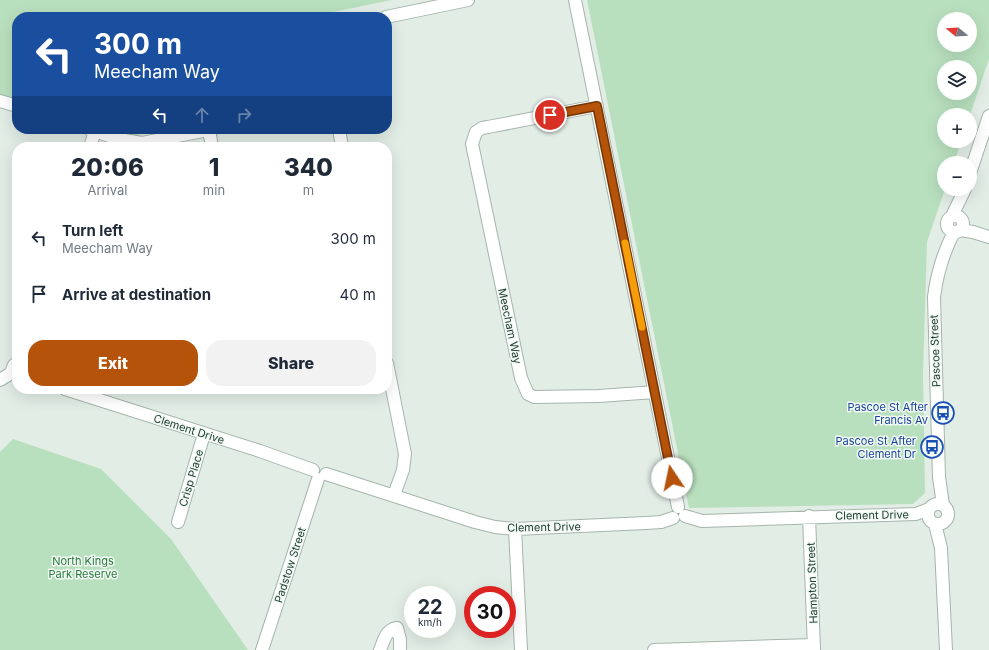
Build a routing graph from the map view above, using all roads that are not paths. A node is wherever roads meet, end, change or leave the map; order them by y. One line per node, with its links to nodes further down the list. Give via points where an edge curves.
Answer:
1 (468, 0): 3 (street)
2 (575, 0): 6 (street)
3 (392, 16)
4 (0, 101): 5 (street)
5 (12, 105)
6 (597, 106): 20 (street); 20 (street, Meecham Way, via 472,129 472,144 480,187 521,378 528,394 534,397 599,396)
7 (989, 116): 12 (street)
8 (104, 134): 10 (street)
9 (190, 134): 11 (street)
10 (136, 142)
11 (147, 142)
12 (976, 156)
13 (963, 196): 14 (street, Pascoe Street)
14 (956, 224): 15 (street); 16 (street); 26 (street, Pascoe Street, via 938,270 934,297 939,477)
15 (989, 228)
16 (989, 237)
17 (12, 372): 18 (street)
18 (0, 380)
19 (392, 388): 24 (street, via 405,454 403,470)
20 (655, 392): 25 (street)
21 (80, 394): 22 (street, Clement Drive)
22 (204, 434): 23 (street, Clement Drive, via 260,451); 28 (street, Crisp Place)
23 (319, 474): 24 (street, Clement Drive); 31 (street, Padstow Street)
24 (394, 495): 29 (street, Clement Drive, via 475,522 495,527)
25 (679, 514): 27 (street, Clement Drive, via 702,521); 29 (street, Clement Drive, via 661,522 646,524)
26 (936, 514): 27 (street, Clement Drive); 36 (street, Pascoe Street, via 941,548)
27 (809, 516): 30 (street, Hampton Street)
28 (178, 522)
29 (516, 528): 34 (street)
30 (814, 647): 35 (street)
31 (262, 650)
32 (380, 650): 33 (street, via 387,633 396,628)
33 (400, 650)
34 (521, 650)
35 (654, 650)
36 (946, 650)

